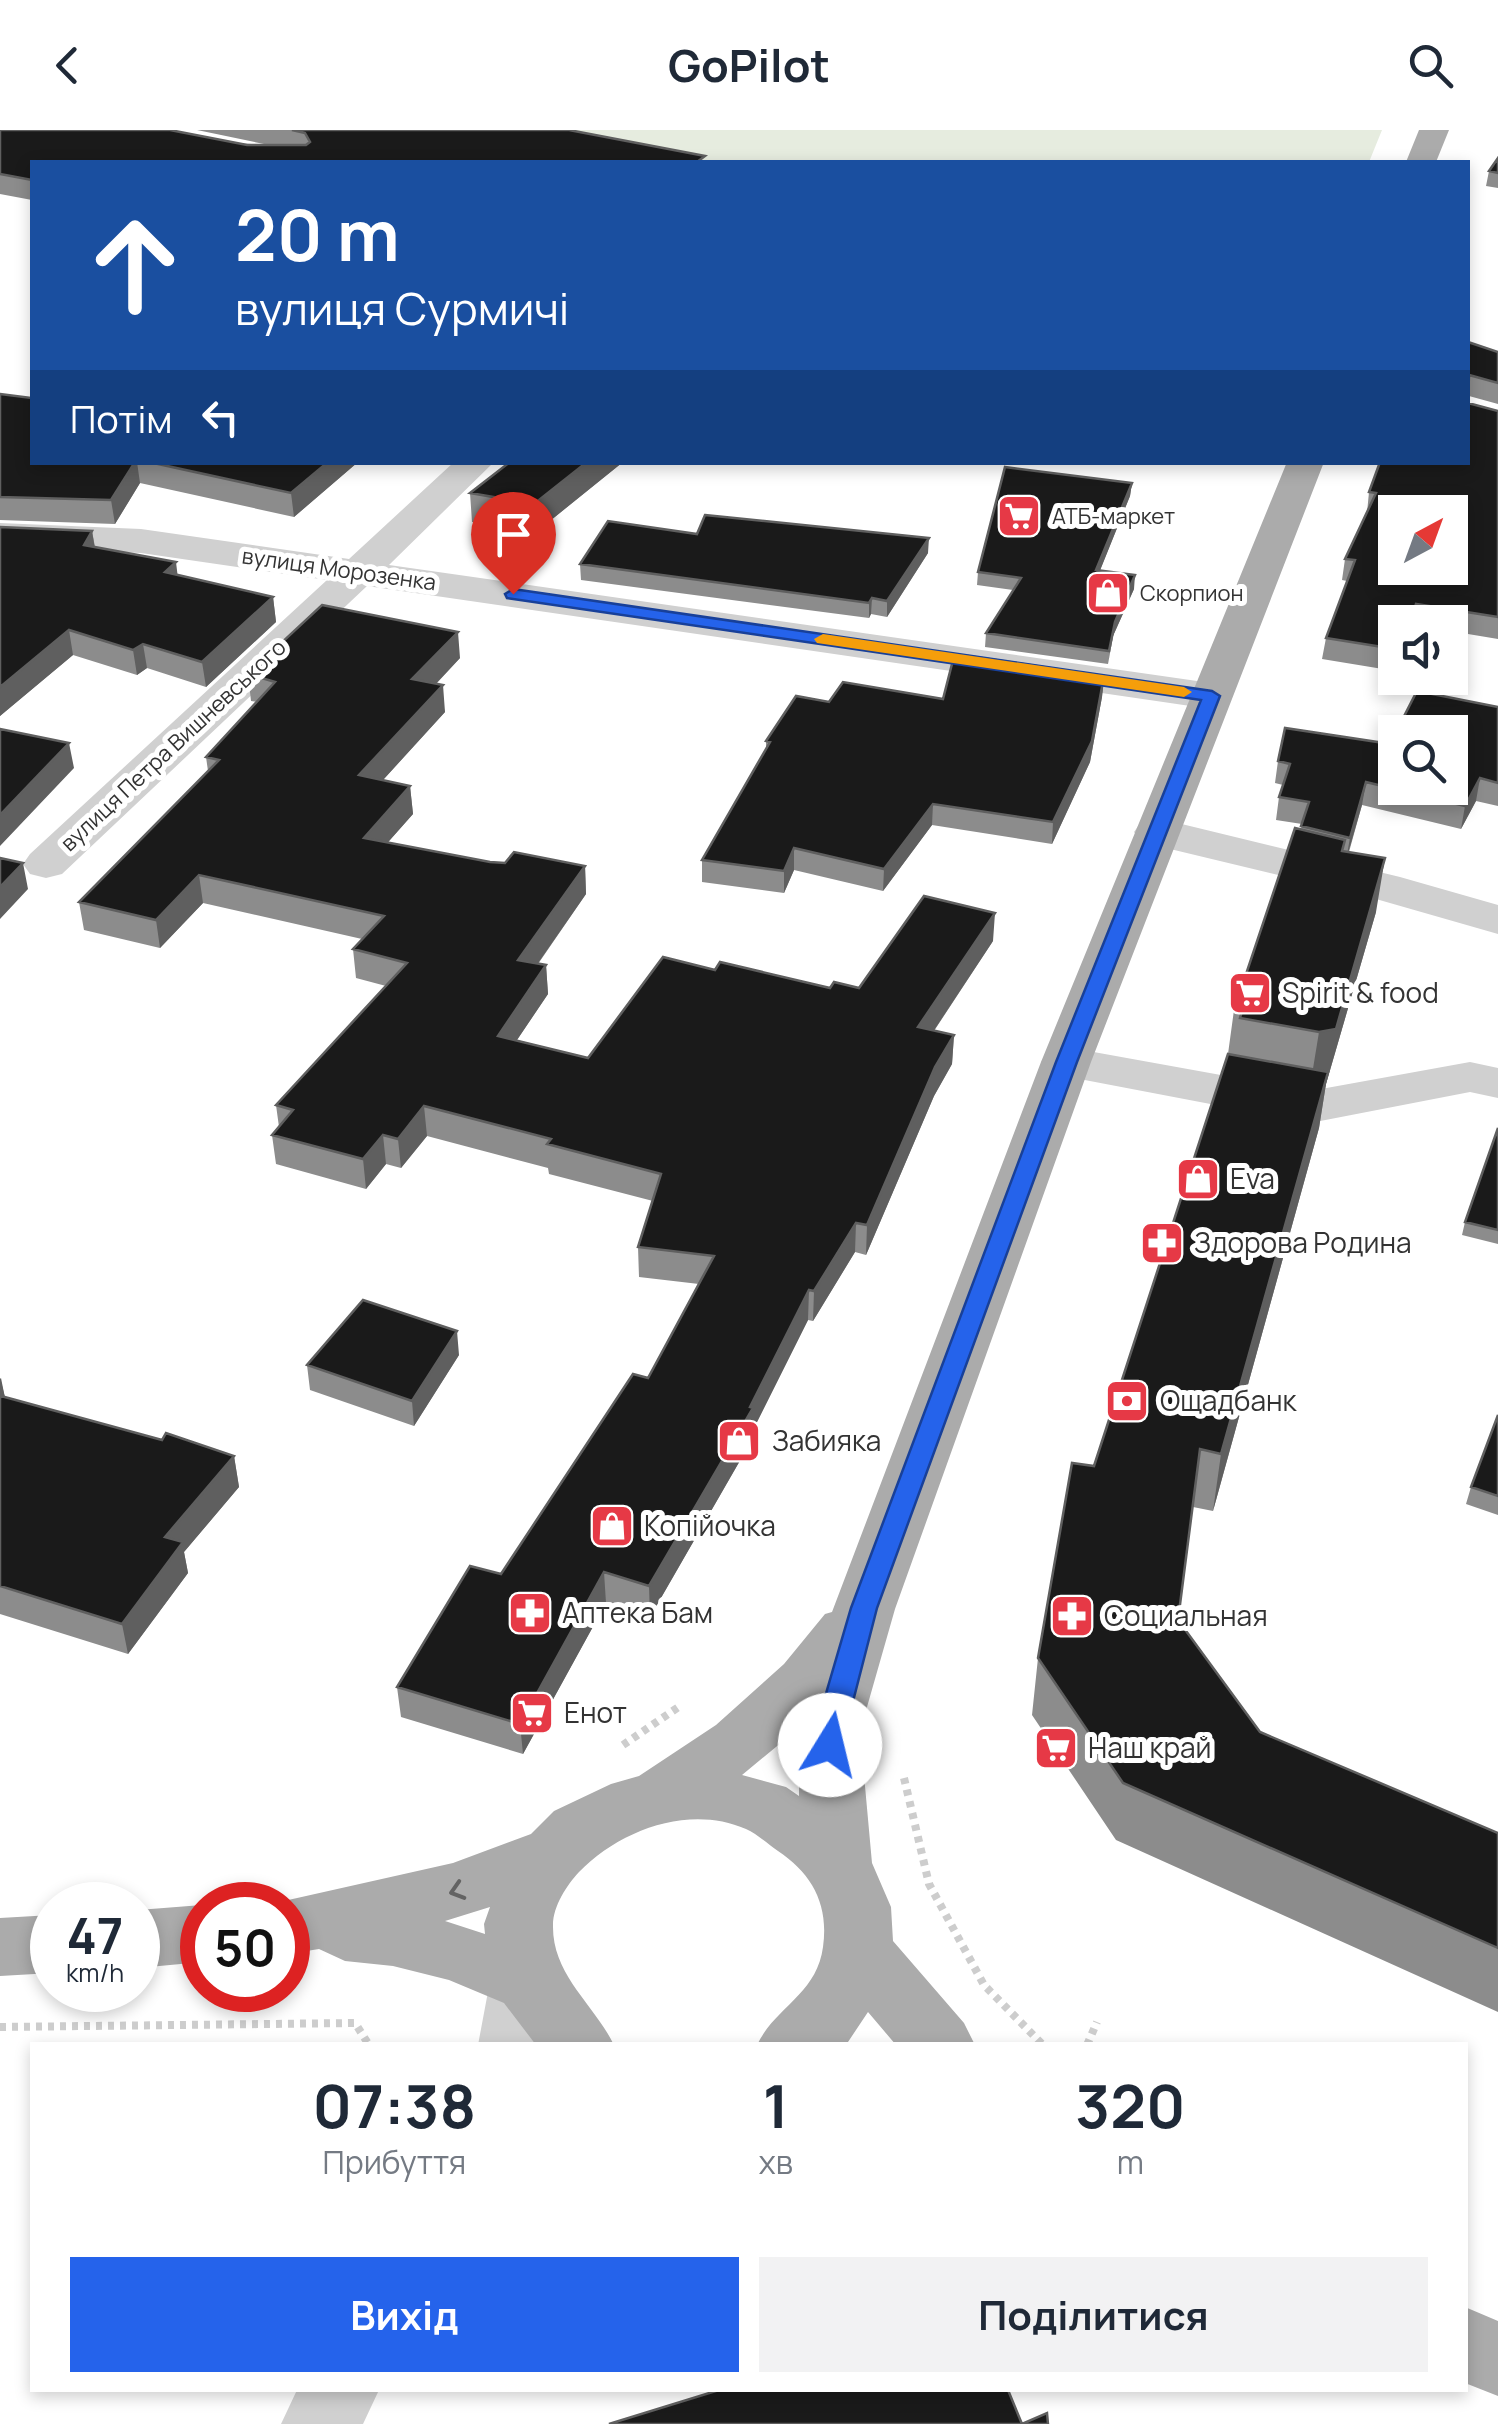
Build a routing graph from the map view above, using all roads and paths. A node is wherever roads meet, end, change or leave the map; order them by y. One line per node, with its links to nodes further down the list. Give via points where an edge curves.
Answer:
1 (1434, 130): 2 (main road)
2 (1422, 160)
3 (473, 465): 6 (street, вулиця Петра Вишневського)
4 (1305, 465): 7 (main road)
5 (0, 535): 6 (street, вулиця Морозенка, via 142,541)
6 (358, 571): 7 (street, вулиця Морозенка); 9 (street, вулиця Петра Вишневського)
7 (1212, 696): 8 (main road)
8 (1157, 832): 10 (street); 11 (main road)
9 (46, 864)
10 (1498, 920)
11 (1066, 1062): 12 (street, via 1310,1107 1470,1076); 13 (main road)
12 (1498, 1084)
13 (864, 1608): 15 (main road, via 821,1667 758,1731); 17 (main road, via 829,1754)
14 (904, 1778): 30 (path, via 928,1884 984,1985)
15 (660, 1796): 16 (main road, via 596,1817); 17 (main road, via 712,1794 762,1806 805,1829)
16 (548, 1856): 18 (main road, one-way to 18, via 438,1896); 23 (main road, via 524,1895 517,1938)
17 (838, 1863): 22 (main road, via 860,1920)
18 (310, 1922)
19 (310, 1929): 23 (main road, via 412,1938 485,1962)
20 (30, 1945): 21 (main road)
21 (0, 1946)
22 (859, 1951): 28 (main road, via 842,1998); 29 (main road)
23 (519, 2013): 27 (main road, via 543,2012)
24 (1098, 2022): 31 (path)
25 (0, 2028): 26 (path, via 356,2024)
26 (367, 2042)
27 (575, 2042)
28 (799, 2042)
29 (936, 2042)
30 (1040, 2042)
31 (1089, 2042)
32 (1468, 2345): 33 (main road)
33 (1498, 2359)
34 (338, 2392): 35 (street)
35 (321, 2424)

